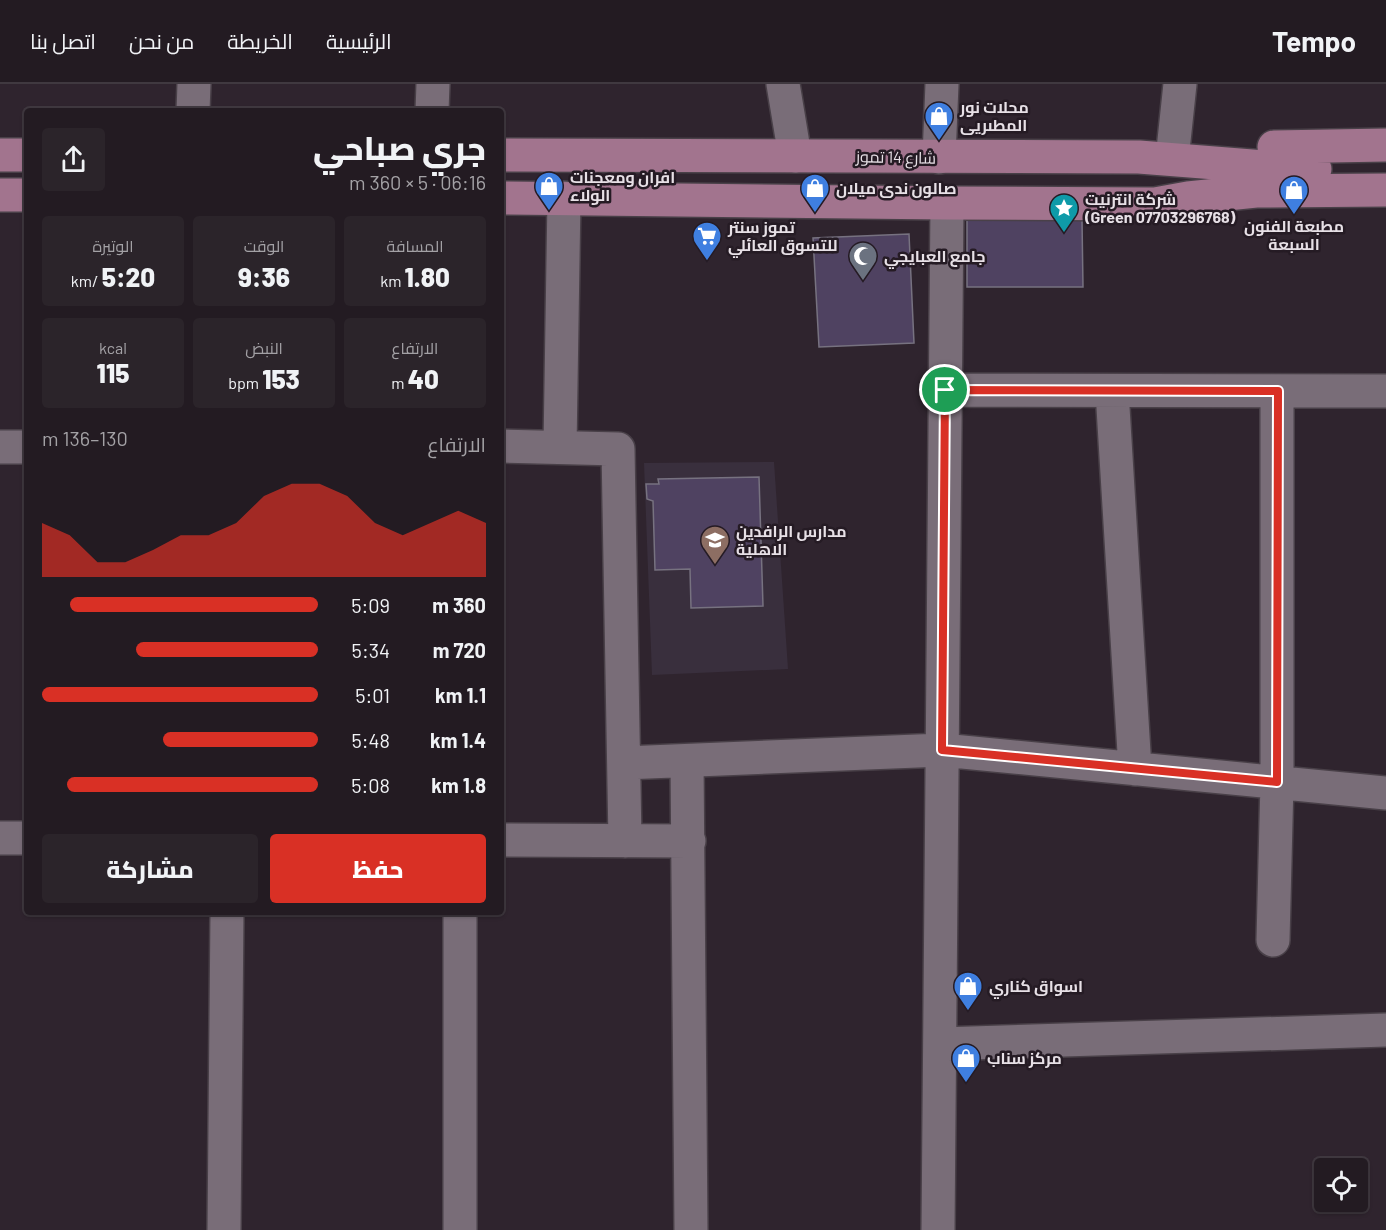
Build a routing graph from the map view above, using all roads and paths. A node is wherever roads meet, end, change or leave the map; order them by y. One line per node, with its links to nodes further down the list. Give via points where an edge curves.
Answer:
1 (194, 84): 6 (street)
2 (433, 84): 7 (street)
3 (783, 84): 13 (street)
4 (942, 84): 14 (street)
5 (1180, 84): 9 (street)
6 (193, 108)
7 (432, 108)
8 (1386, 145): 9 (main road)
9 (1173, 150): 15 (main road)
10 (0, 155): 11 (main road)
11 (24, 155)
12 (504, 155): 13 (main road, شارع 14 تموز)
13 (795, 156): 14 (main road, شارع 14 تموز)
14 (939, 157): 15 (main road, شارع 14 تموز)
15 (1139, 157): 17 (main road, شارع 14 تموز)
16 (1386, 169): 17 (main road)
17 (1290, 180): 18 (main road); 24 (main road, via 1256,191)
18 (1386, 190)
19 (0, 195): 20 (main road)
20 (24, 195)
21 (504, 198): 22 (main road)
22 (564, 198): 23 (main road); 33 (street)
23 (947, 203): 24 (main road); 26 (street)
24 (1155, 204): 25 (main road)
25 (1386, 205)
26 (945, 390): 27 (street); 34 (street)
27 (1112, 391): 28 (street); 37 (street)
28 (1278, 391): 29 (street); 38 (street)
29 (1386, 391)
30 (504, 446): 33 (street)
31 (0, 447): 32 (street)
32 (24, 447)
33 (560, 447): 36 (street, via 618,449)
34 (942, 750): 35 (street); 37 (street); 49 (street)
35 (687, 761): 36 (street); 44 (street)
36 (624, 763): 43 (street)
37 (1135, 769): 38 (street)
38 (1277, 782): 39 (street); 47 (street)
39 (1386, 793)
40 (0, 838): 41 (street)
41 (24, 838)
42 (504, 840): 43 (street)
43 (625, 841): 44 (street)
44 (689, 842): 52 (street)
45 (227, 915): 50 (street)
46 (460, 915): 51 (street)
47 (1273, 940)
48 (1386, 1030): 49 (street)
49 (940, 1044): 53 (street)
50 (224, 1230)
51 (460, 1230)
52 (691, 1230)
53 (938, 1230)

